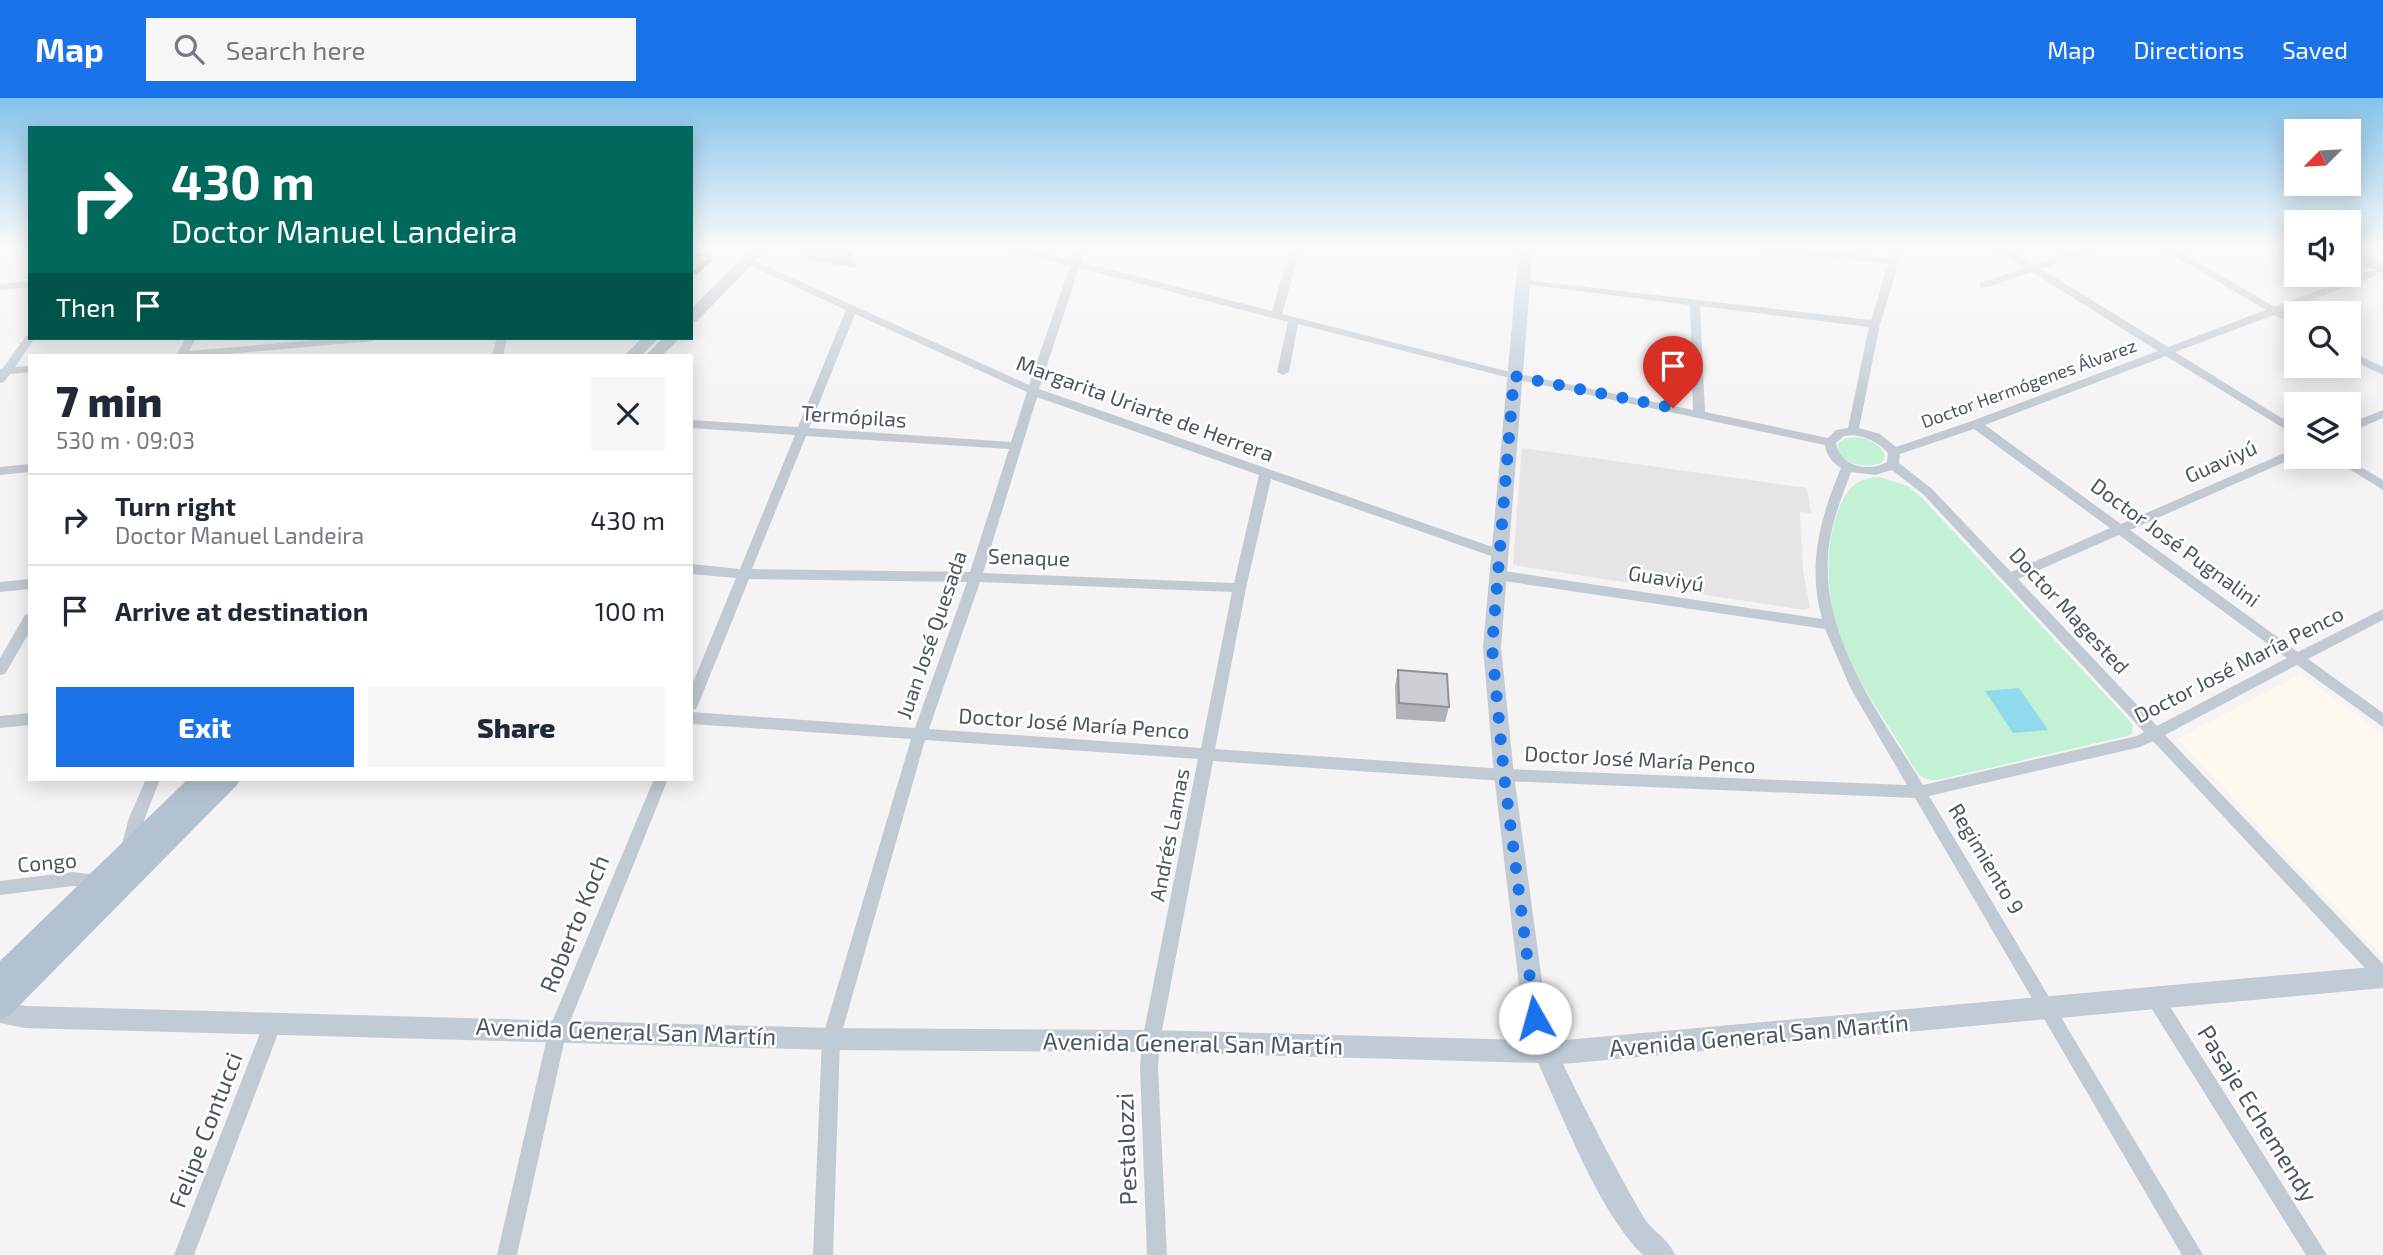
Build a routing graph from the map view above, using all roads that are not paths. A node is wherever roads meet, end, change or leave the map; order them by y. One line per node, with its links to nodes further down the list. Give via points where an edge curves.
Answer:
1 (706, 301): 15 (main road)
2 (837, 301): 12 (street, Margarita Uriarte de Herrera)
3 (1062, 301): 33 (street, Juan José Quesada)
4 (1219, 301): 14 (street)
5 (1280, 301): 14 (street)
6 (1520, 301): 32 (main road)
7 (1695, 301): 18 (street); 34 (street)
8 (1882, 301): 18 (street)
9 (2086, 301): 23 (street)
10 (2257, 301): 13 (street)
11 (2299, 301): 13 (street, Doctor Hermógenes Álvarez)
12 (852, 309): 33 (street, Margarita Uriarte de Herrera); 41 (street)
13 (2273, 310): 16 (street); 23 (street, Doctor Hermógenes Álvarez)
14 (1276, 315): 17 (street)
15 (693, 316)
16 (2284, 316)
17 (1294, 320): 29 (street); 32 (street)
18 (1875, 324): 40 (street)
19 (28, 340): 31 (street)
20 (338, 340): 24 (street)
21 (649, 340): 25 (main road)
22 (669, 340): 26 (main road)
23 (2166, 351): 38 (street, Doctor Hermógenes Álvarez); 39 (street)
24 (192, 354)
25 (634, 354)
26 (655, 354)
27 (2361, 360): 30 (street)
28 (28, 369): 31 (street)
29 (1283, 372)
30 (2383, 372)
31 (2, 374)
32 (1514, 376): 34 (street); 53 (main road)
33 (1033, 391): 43 (street, Juan José Quesada); 50 (street, Margarita Uriarte de Herrera)
34 (1699, 414): 42 (street)
35 (2383, 414): 36 (street)
36 (2361, 423)
37 (693, 424): 41 (street, Termópilas)
38 (1976, 424): 45 (street, Doctor Hermógenes Álvarez); 52 (street, Doctor José Pugnalini)
39 (2284, 425)
40 (1853, 431): 42 (street, via 1840,433); 45 (street, Doctor Magested, via 1881,439)
41 (801, 432): 43 (street, Termópilas); 55 (street)
42 (1830, 442): 46 (street, via 1832,452)
43 (1015, 446): 57 (street, Juan José Quesada)
44 (2284, 457): 52 (street, Guaviyú)
45 (1893, 458): 46 (street, Doctor Hermógenes Álvarez, via 1885,470); 58 (street, Doctor Magested)
46 (1848, 466): 64 (street, Regimiento 9, via 1823,536 1822,586)
47 (28, 468): 49 (street)
48 (2355, 469): 51 (street)
49 (0, 471)
50 (1266, 473): 53 (street, Margarita Uriarte de Herrera); 61 (street, Andrés Lamas)
51 (2383, 486)
52 (2120, 529): 58 (street, Guaviyú); 65 (street, Doctor José Pugnalini)
53 (1499, 554): 56 (main road)
54 (693, 569): 55 (street, Senaque)
55 (742, 575): 57 (street, Senaque); 67 (street)
56 (1497, 575): 64 (street, Guaviyú); 75 (main road, via 1492,647)
57 (975, 577): 61 (street, Senaque); 72 (street, Juan José Quesada)
58 (2009, 578): 73 (street, Doctor Magested)
59 (28, 584): 60 (street)
60 (0, 587)
61 (1239, 589): 74 (street, Andrés Lamas)
62 (2383, 614): 65 (street, Doctor José María Penco)
63 (28, 622): 66 (street)
64 (1829, 625): 80 (street, Regimiento 9, via 1858,689)
65 (2298, 659): 70 (street, Doctor José Pugnalini); 73 (street, Doctor José María Penco)
66 (0, 670)
67 (693, 700)
68 (693, 718): 72 (street, Doctor José María Penco)
69 (28, 719): 71 (street)
70 (2383, 721)
71 (0, 722)
72 (920, 733): 74 (street, Doctor José María Penco); 91 (street, Juan José Quesada)
73 (2156, 734): 80 (street, Doctor José María Penco); 84 (street, Doctor Magested)
74 (1207, 756): 75 (street, Doctor José María Penco); 92 (street, Andrés Lamas)
75 (1504, 775): 80 (street, Doctor José María Penco); 93 (main road, via 1535,1018)
76 (152, 781): 81 (street)
77 (200, 781): 81 (main road)
78 (227, 781): 87 (main road)
79 (660, 781): 90 (street, Roberto Koch)
80 (1920, 792): 88 (street, Regimiento 9)
81 (127, 852): 82 (main road)
82 (98, 881): 83 (street, Congo, via 73,879); 85 (main road)
83 (0, 888)
84 (2383, 977): 86 (main road, Avenida General San Martín)
85 (0, 978)
86 (2156, 1000): 88 (main road, Avenida General San Martín); 100 (street, Pasaje Echemendy)
87 (0, 1010): 89 (main road, Avenida General San Martín, via 25,1017)
88 (2049, 1010): 93 (main road, Avenida General San Martín); 99 (street, Regimiento 9)
89 (273, 1023): 90 (main road, Avenida General San Martín); 94 (street, Felipe Contucci)
90 (558, 1029): 91 (main road, Avenida General San Martín); 95 (street, Roberto Koch)
91 (831, 1039): 92 (main road, Avenida General San Martín); 96 (street, Juan José Quesada)
92 (1151, 1041): 93 (main road, Avenida General San Martín); 97 (street, Pestalozzi)
93 (1545, 1052): 98 (main road, via 1620,1203 1638,1231)
94 (184, 1255)
95 (507, 1255)
96 (823, 1255)
97 (1157, 1255)
98 (1662, 1255)
99 (2193, 1255)
100 (2317, 1255)

